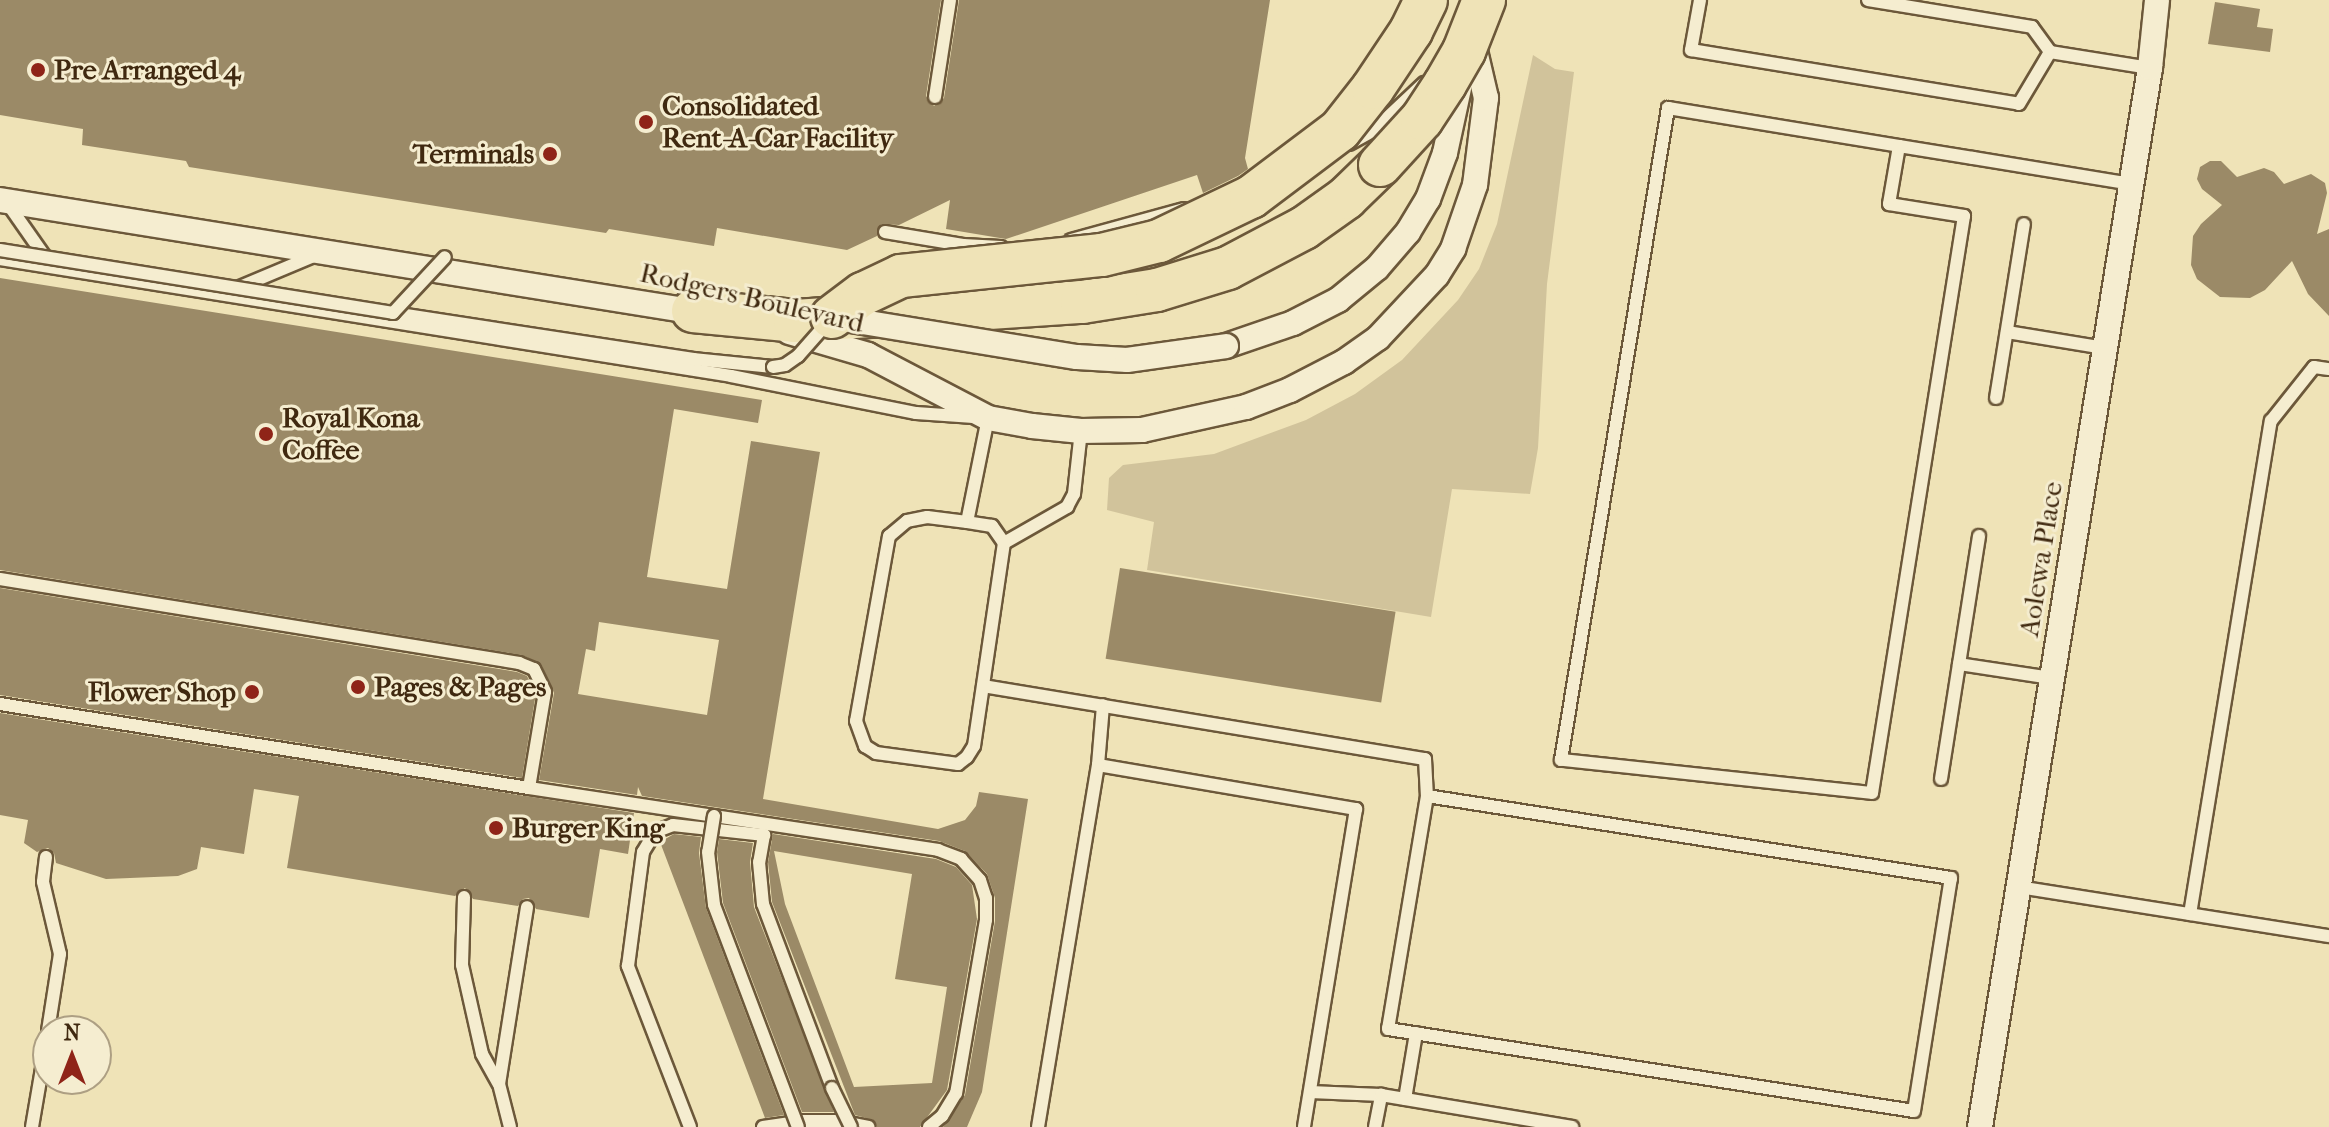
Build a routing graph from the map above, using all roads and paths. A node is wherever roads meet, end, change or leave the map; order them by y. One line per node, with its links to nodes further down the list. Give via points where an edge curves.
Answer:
1 (950, 0): 12 (lane)
2 (1426, 0): 28 (highway, bridge, via 1411,31 1340,130 1251,197 1159,241 1102,255 901,276)
3 (1476, 0): 7 (street, Rodgers Boulevard)
4 (1700, 0): 8 (lane, via 1691,50 2019,104)
5 (1868, 0): 8 (lane, via 2032,27)
6 (2157, 0): 10 (street, Aolewa Place)
7 (1477, 17): 9 (lane); 26 (highway, bridge, via 1464,51 1422,119 1346,198 1304,228 1228,268 1157,290 1082,302 795,321); 28 (street, bridge, via 1445,153 1428,199 1377,268 1338,300 1293,323 1226,346 1127,360 1077,357); 34 (street, Rodgers Boulevard, via 1486,98 1475,185 1453,249 1405,313 1344,362 1246,407 1142,430)
8 (2050, 52): 10 (lane)
9 (1439, 67)
10 (2150, 68): 14 (street, Aolewa Place)
11 (1429, 78): 18 (lane, via 1374,130 1275,185)
12 (935, 97)
13 (1899, 146): 13 (lane, via 1889,204 1964,216 1872,793 1561,760 1668,108); 14 (lane)
14 (2131, 184): 30 (street, Aolewa Place)
15 (2, 197): 21 (street, Rodgers Boulevard); 22 (street); 24 (lane)
16 (2024, 224): 29 (lane)
17 (885, 232): 19 (lane, via 963,245)
18 (1053, 242)
19 (1011, 246)
20 (0, 250): 27 (lane, bridge)
21 (323, 252): 25 (lane); 26 (street, Rodgers Boulevard)
22 (445, 257): 27 (lane, bridge); 28 (street)
23 (0, 259): 24 (lane)
24 (53, 268): 25 (lane)
25 (221, 295): 33 (lane, via 731,376 916,413)
26 (693, 311): 33 (street, Rodgers Boulevard, via 868,355)
27 (393, 313): 28 (lane, bridge, via 756,367 785,365)
28 (832, 317)
29 (2007, 332): 30 (lane); 32 (lane)
30 (2105, 348): 40 (street, Aolewa Place)
31 (2329, 369): 53 (lane, via 2314,367 2271,421)
32 (1996, 398)
33 (988, 418): 34 (street, Rodgers Boulevard); 35 (lane)
34 (1081, 431): 37 (lane, via 1074,494 1067,507)
35 (967, 522): 37 (lane, via 992,526); 41 (lane, via 927,517 907,521 889,536 858,734 876,753 958,764 974,746)
36 (1979, 536): 39 (lane)
37 (1004, 543): 41 (lane)
38 (0, 579): 46 (lane, via 519,663 534,669 545,692)
39 (1959, 664): 40 (lane); 45 (lane)
40 (2052, 678): 50 (street, Aolewa Place)
41 (983, 686): 43 (lane)
42 (0, 704): 46 (lane)
43 (1103, 705): 44 (lane); 47 (lane, via 1425,759)
44 (1098, 765): 58 (lane, via 1356,809); 70 (lane)
45 (1941, 779)
46 (529, 788): 48 (lane)
47 (1427, 796): 56 (lane, via 1388,1029); 56 (lane, via 1951,878 1914,1111)
48 (714, 816): 66 (lane, bridge, via 708,852 714,905); 69 (lane, via 938,850 974,870 986,898 986,920 960,1075 949,1106)
49 (46, 857): 55 (lane, via 43,882 60,954)
50 (2019, 887): 53 (lane); 74 (street, Aolewa Place)
51 (464, 897): 57 (lane, via 462,965 482,1054)
52 (527, 907): 57 (lane)
53 (2190, 914): 54 (lane)
54 (2329, 936)
55 (51, 1015)
56 (1416, 1033): 61 (lane)
57 (499, 1084): 63 (lane)
58 (1310, 1092): 60 (lane); 71 (lane)
59 (37, 1095): 62 (lane)
60 (1381, 1095): 61 (lane); 72 (lane)
61 (1405, 1099): 73 (lane)
62 (32, 1127)
63 (510, 1127)
64 (690, 1127): 67 (lane, bridge, via 628,966 643,852 655,832 673,825 764,835 760,896)
65 (763, 1127): 68 (lane, via 838,1121)
66 (798, 1127)
67 (851, 1127)
68 (868, 1127)
69 (929, 1127)
70 (1038, 1127)
71 (1304, 1127)
72 (1375, 1127)
73 (1572, 1127)
74 (1980, 1127)

